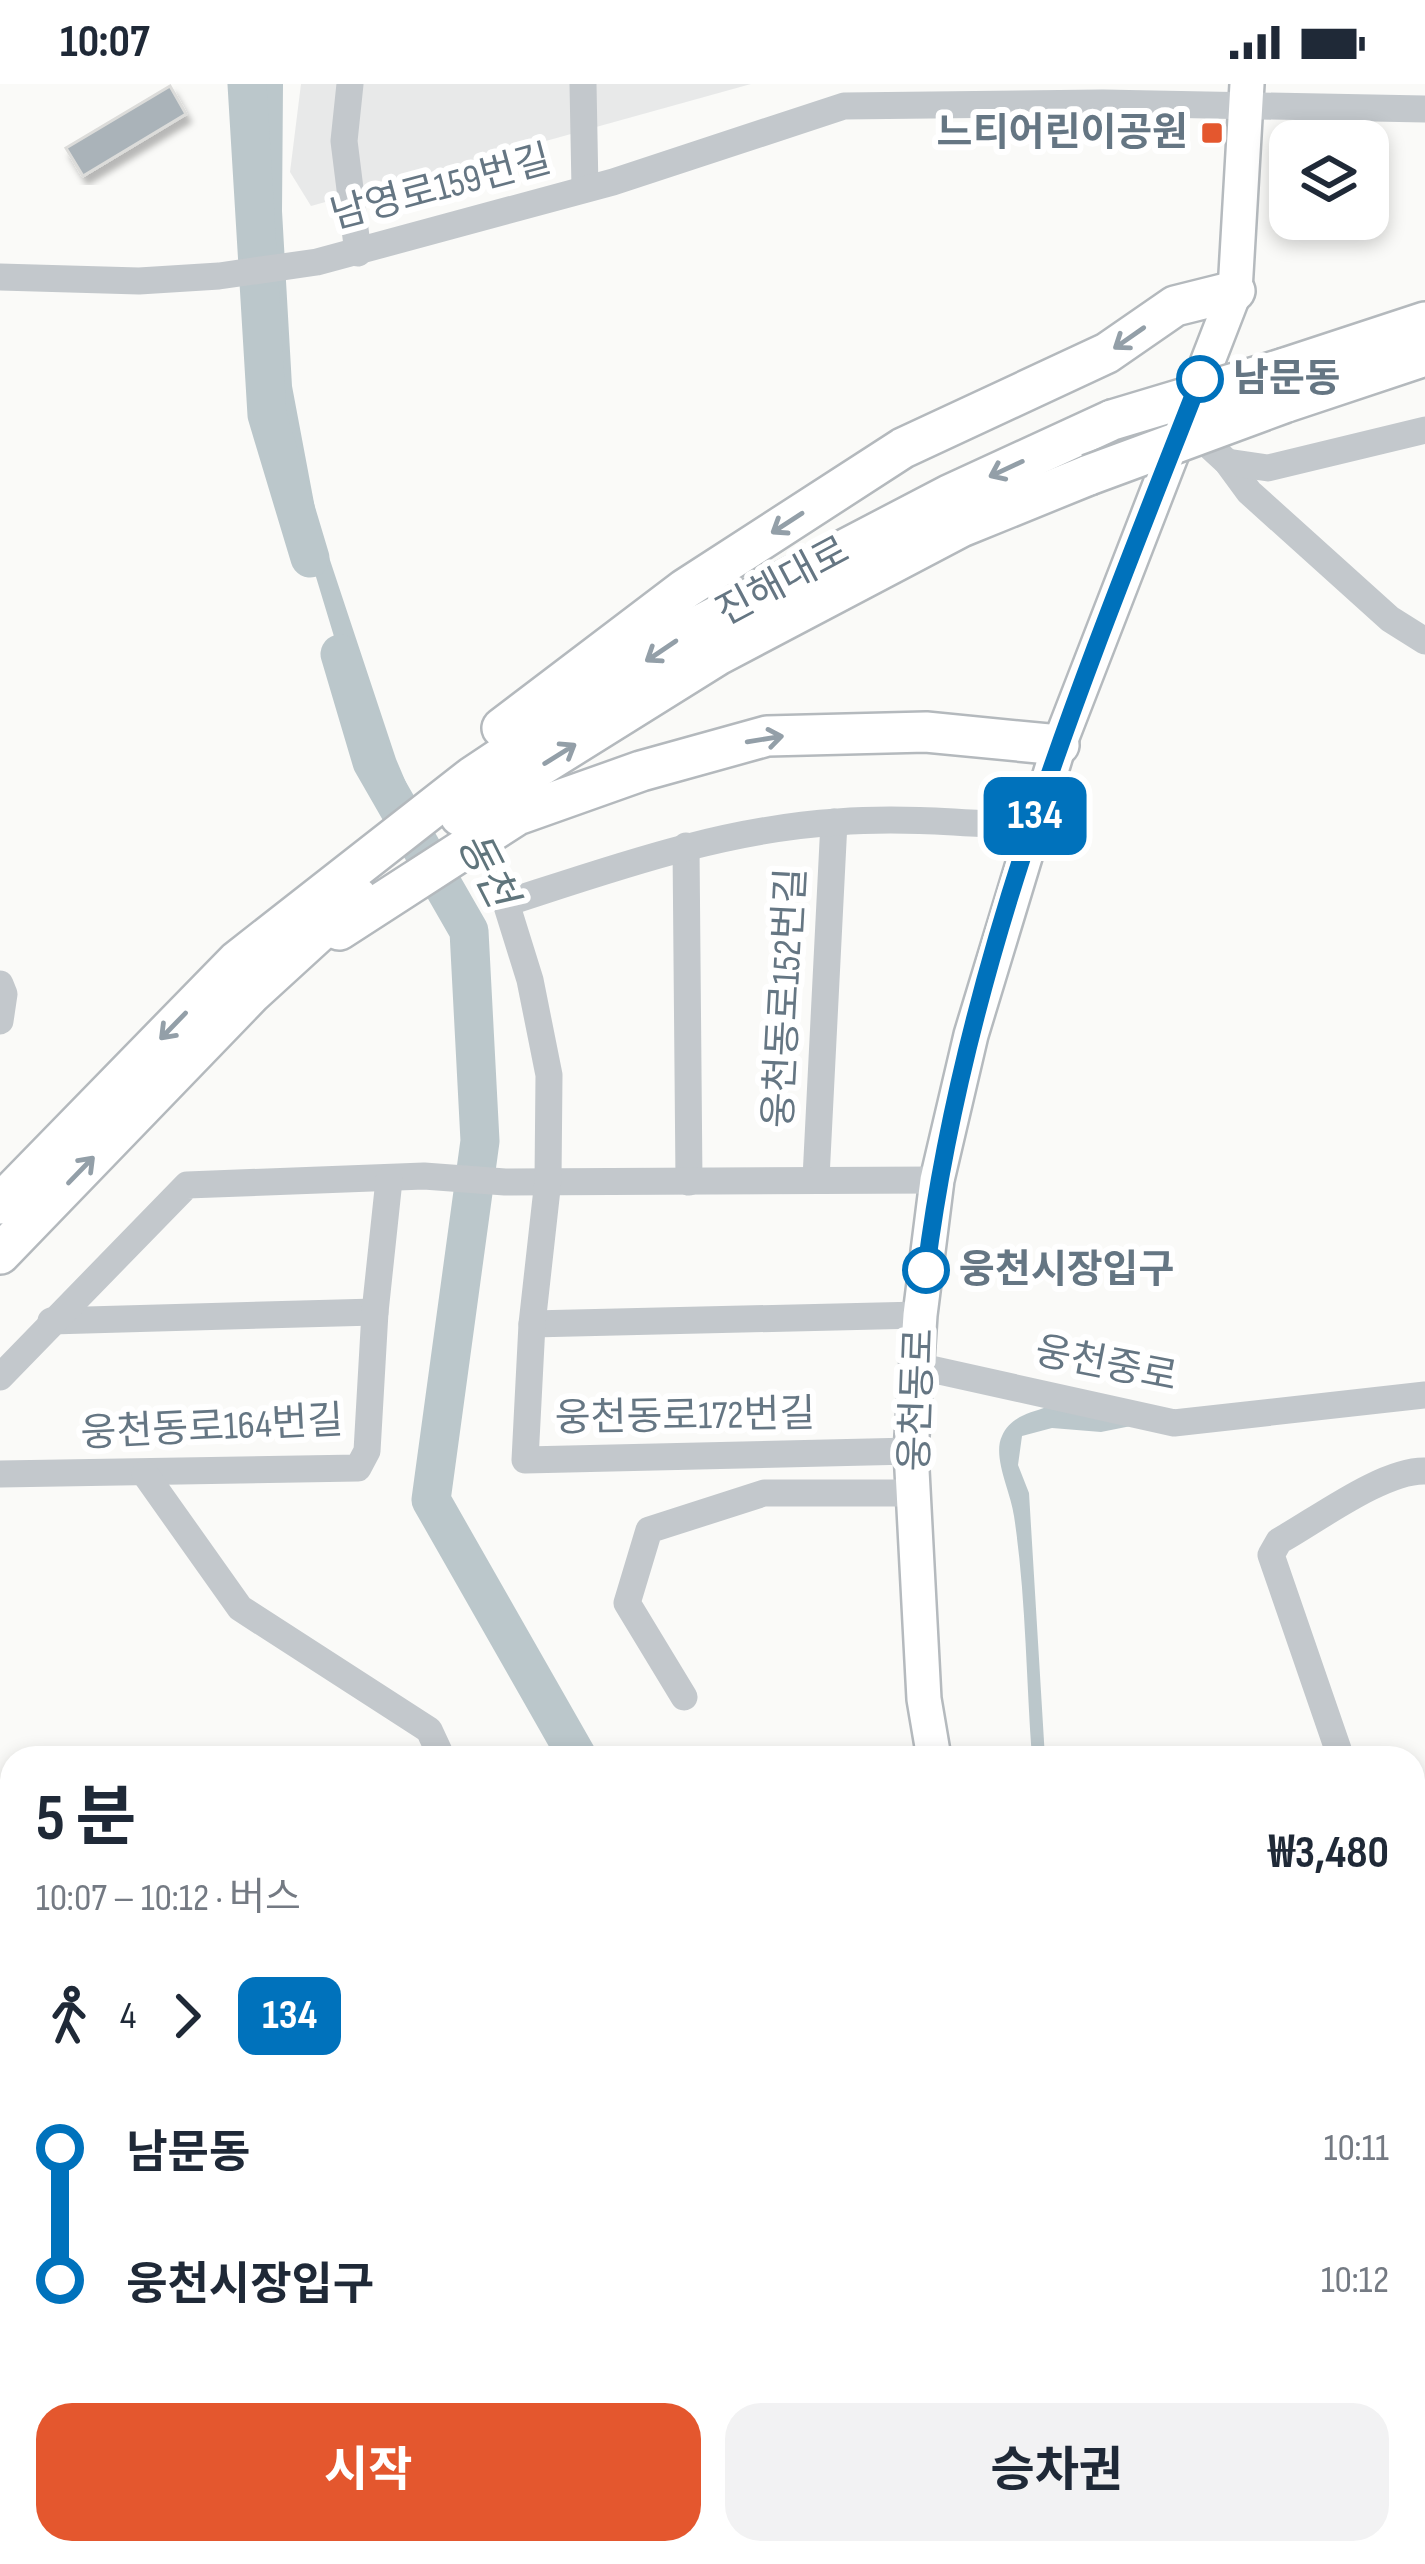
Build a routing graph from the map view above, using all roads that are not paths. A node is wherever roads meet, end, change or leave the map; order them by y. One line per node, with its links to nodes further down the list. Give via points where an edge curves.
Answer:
1 (350, 84): 8 (street, via 344,141)
2 (583, 84): 7 (street, 남영로159번길)
3 (1103, 93): 4 (street, 남영로159번길); 5 (street, 남영로159번길)
4 (844, 95): 7 (street, 남영로159번길)
5 (1246, 96): 6 (street, 남영로159번길); 10 (main road, 웅천동로)
6 (1412, 100)
7 (585, 189): 8 (street, 남영로159번길)
8 (358, 253): 9 (street, 남영로159번길, via 219,276)
9 (0, 277)
10 (1234, 291): 14 (main road, 웅천동로); 19 (highway, one-way to 19, via 1175,306 1107,353 903,448 685,589)
11 (1425, 322): 13 (highway)
12 (1425, 356): 13 (highway)
13 (1284, 385): 19 (highway, 진해대로, one-way to 19, bridge, via 1112,420 949,495 702,624); 22 (highway, 진해대로, one-way to 13, bridge, via 718,655 961,527)
14 (1183, 422): 16 (street); 18 (main road, 웅천동로)
15 (1425, 430): 16 (street, via 1268,469)
16 (1227, 462): 17 (street, via 1249,492 1390,620)
17 (1425, 641)
18 (1059, 745): 21 (main road, 웅천동로); 22 (highway, one-way to 18, via 767,736 926,731)
19 (466, 769): 24 (highway)
20 (834, 822): 21 (street, 웅천동로152번길); 23 (street, 웅천동로152번길); 28 (street, 웅천동로152번길)
21 (1032, 826): 31 (main road, 웅천동로)
22 (460, 833): 24 (highway)
23 (686, 846): 30 (street, 웅천동로152번길, via 506,903 549,1075); 32 (street)
24 (355, 882): 25 (highway); 25 (highway)
25 (244, 977): 33 (highway, one-way to 33); 34 (highway, one-way to 25)
26 (0, 984): 27 (street)
27 (0, 1022)
28 (816, 1178): 31 (street); 32 (street)
29 (389, 1180): 30 (street); 35 (street, 웅천동로164번길); 37 (street, via 187,1185)
30 (548, 1180): 32 (street); 38 (street, 웅천동로172번길)
31 (937, 1180): 36 (main road, 웅천동로)
32 (689, 1182)
33 (0, 1204)
34 (0, 1254)
35 (375, 1312): 37 (street); 45 (street, 웅천동로164번길, via 368,1451 358,1468)
36 (920, 1315): 38 (street); 39 (main road, 웅천동로)
37 (51, 1321): 40 (street)
38 (532, 1324): 42 (street, 웅천동로172번길, via 525,1460)
39 (917, 1366): 41 (street, 웅천중로, via 1174,1423); 42 (main road, 웅천동로)
40 (0, 1377)
41 (1425, 1395)
42 (910, 1450): 46 (main road, 웅천동로)
43 (1425, 1471): 50 (street, via 1407,1470 1371,1489 1279,1541 1271,1556)
44 (0, 1474): 45 (street, 웅천동로164번길)
45 (145, 1474): 48 (street, via 240,1607 429,1730)
46 (915, 1493): 47 (street, via 764,1492 649,1531 627,1604); 49 (main road, 웅천동로)
47 (684, 1697)
48 (436, 1746)
49 (932, 1746)
50 (1337, 1746)

